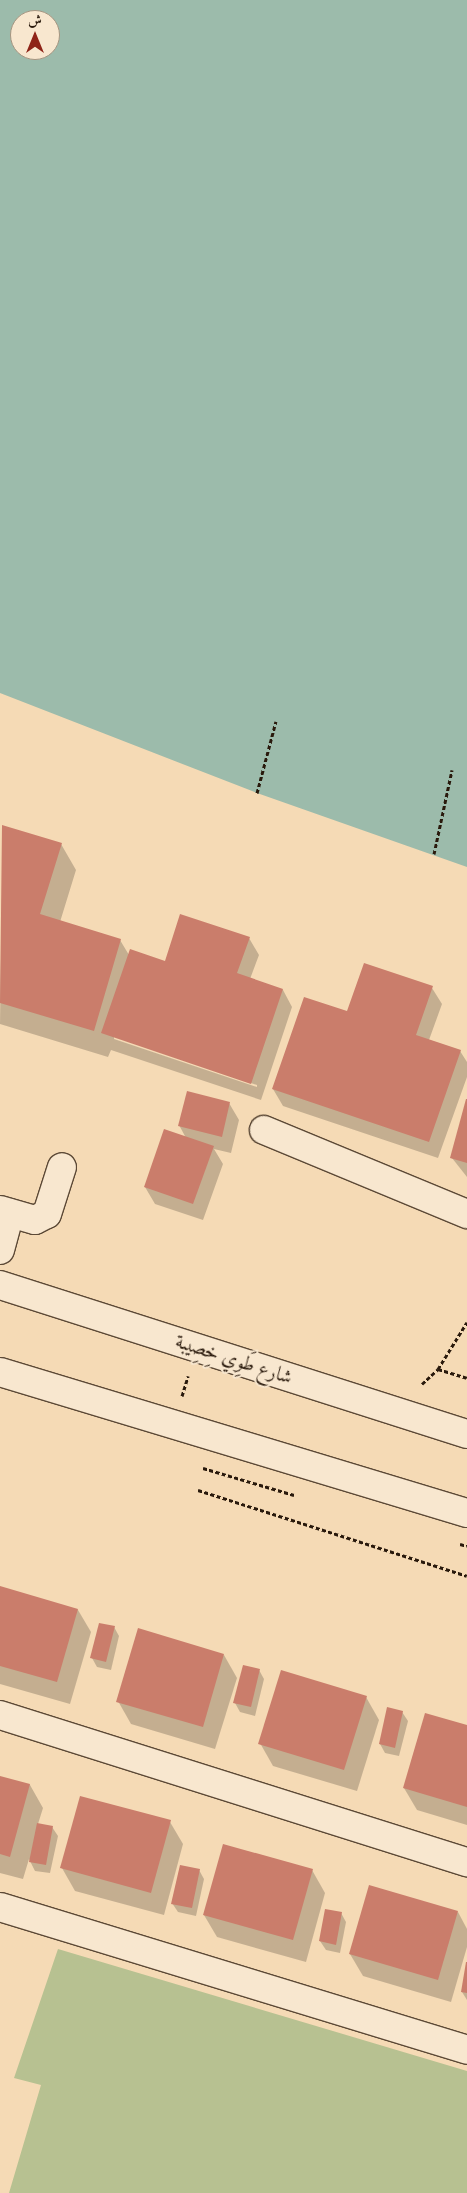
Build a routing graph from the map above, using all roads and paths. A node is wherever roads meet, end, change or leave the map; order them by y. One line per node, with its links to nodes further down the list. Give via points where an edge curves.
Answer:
1 (276, 721): 3 (path)
2 (452, 770): 4 (path)
3 (257, 793)
4 (434, 854)
5 (264, 1130): 8 (street)
6 (62, 1167): 7 (street, via 47,1214 35,1220)
7 (5, 1211): 9 (street)
8 (467, 1214)
9 (0, 1250)
10 (0, 1285): 12 (street, شارع طَوِي خِصِيبة)
11 (467, 1322): 13 (path)
12 (197, 1346): 17 (path); 18 (street, شارع طَوِي خِصِيبة)
13 (438, 1369): 15 (path); 16 (path)
14 (0, 1372): 17 (street)
15 (467, 1378)
16 (422, 1384)
17 (174, 1425): 22 (street)
18 (467, 1434)
19 (203, 1468): 21 (path)
20 (198, 1490): 23 (path)
21 (304, 1498)
22 (467, 1513)
23 (467, 1576)
24 (0, 1715): 25 (street)
25 (467, 1862)
26 (0, 1907): 27 (street)
27 (467, 2050)

